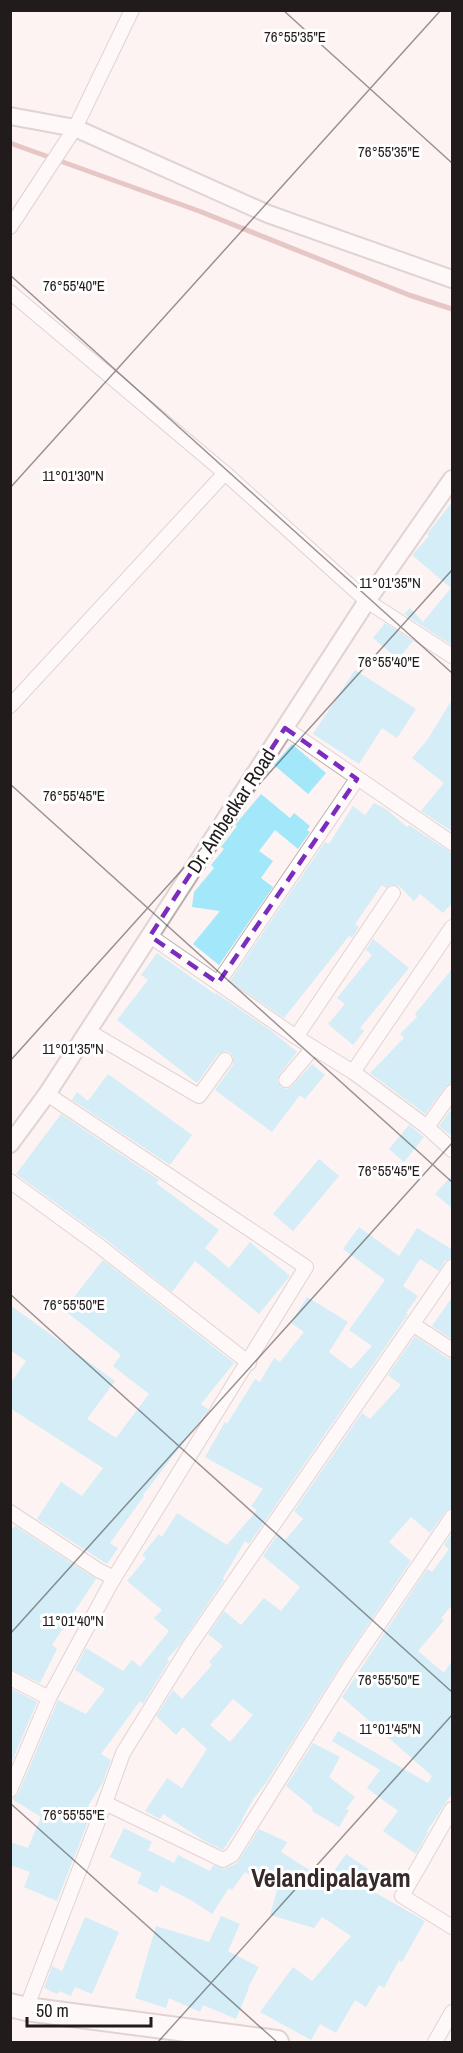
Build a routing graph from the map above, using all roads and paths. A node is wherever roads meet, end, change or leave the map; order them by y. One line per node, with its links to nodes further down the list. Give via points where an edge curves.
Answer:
1 (132, 10): 3 (street)
2 (10, 116): 3 (street)
3 (75, 128): 4 (street); 5 (street, via 268,214)
4 (10, 227)
5 (453, 279)
6 (10, 292): 7 (street)
7 (225, 473): 9 (street); 11 (street)
8 (452, 481): 9 (street, Dr. Ambedkar Road)
9 (367, 601): 10 (street); 12 (street, Dr. Ambedkar Road)
10 (453, 656)
11 (10, 706)
12 (285, 728): 13 (street); 17 (street, Dr. Ambedkar Road)
13 (357, 779): 14 (street); 18 (street)
14 (453, 843)
15 (393, 893): 20 (street)
16 (453, 927): 23 (street)
17 (150, 936): 18 (street); 19 (street, Dr. Ambedkar Road)
18 (218, 983): 20 (street)
19 (88, 1031): 22 (street, via 199,1096); 26 (street, Dr. Ambedkar Road)
20 (296, 1037): 21 (street)
21 (314, 1048): 23 (street); 24 (street)
22 (225, 1060)
23 (353, 1072): 27 (street)
24 (286, 1080)
25 (453, 1092): 27 (street)
26 (47, 1094): 28 (street, Dr. Ambedkar Road); 34 (street, via 306,1267)
27 (427, 1127): 29 (street)
28 (10, 1144)
29 (453, 1150)
30 (10, 1181): 34 (street)
31 (453, 1267): 32 (street)
32 (414, 1324): 33 (street); 41 (street, via 190,1645 123,1753)
33 (453, 1350)
34 (249, 1363): 37 (street)
35 (10, 1512): 37 (street)
36 (453, 1517): 41 (street, via 349,1668 232,1855 223,1860)
37 (114, 1578): 39 (street)
38 (10, 1678): 39 (street)
39 (48, 1698): 40 (street)
40 (10, 1790)
41 (105, 1803): 44 (street)
42 (453, 1809): 43 (street, via 402,1896)
43 (453, 1927)
44 (18, 2007): 46 (main road)
45 (453, 2012): 47 (street)
46 (277, 2043)
47 (435, 2043)

